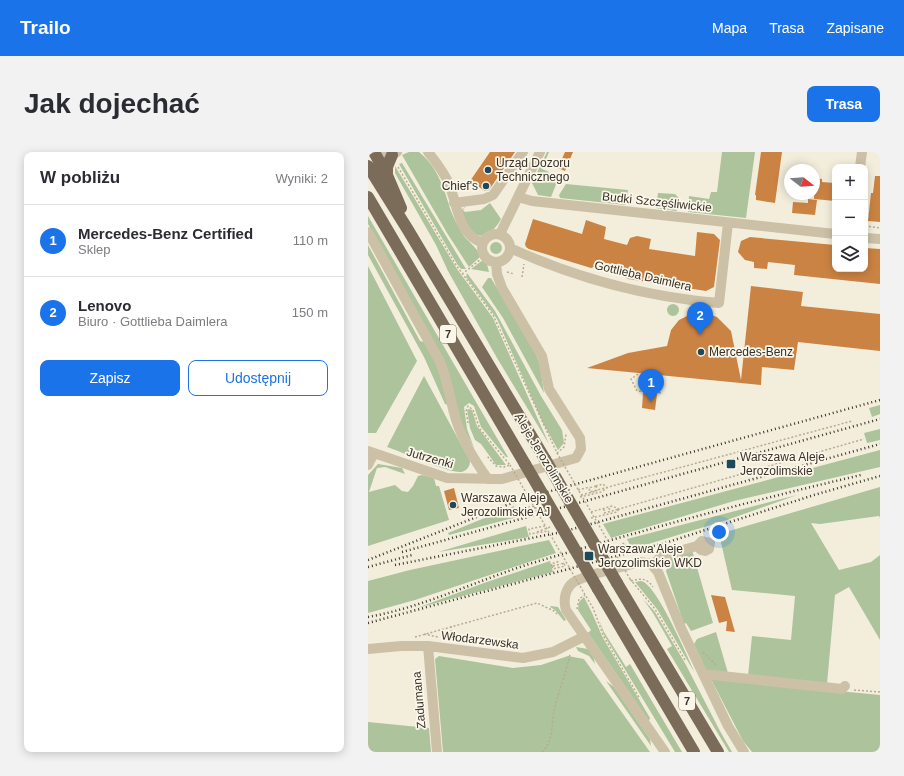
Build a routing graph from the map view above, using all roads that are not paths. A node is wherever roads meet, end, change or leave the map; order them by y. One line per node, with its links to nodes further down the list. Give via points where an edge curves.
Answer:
1 (374, 152): 10 (main road)
2 (377, 152): 7 (street)
3 (428, 152): 13 (street, via 439,165 449,184)
4 (523, 152): 13 (street, via 493,195 484,199)
5 (540, 152): 11 (street)
6 (862, 152): 8 (street)
7 (396, 156): 10 (main road, via 387,167)
8 (860, 164)
9 (368, 166): 15 (main road, Aleje Jerozolimskie / 7)
10 (387, 175): 15 (main road)
11 (518, 197): 14 (street, Budki Szczęśliwickie, via 532,201); 17 (street)
12 (369, 200): 36 (main road, Aleje Jerozolimskie / 7, bridge)
13 (454, 203): 21 (street, via 470,237)
14 (728, 223): 18 (street, Budki Szczęśliwickie); 22 (street, Gottlieba Daimlera, via 719,303 662,297 624,288 564,271)
15 (408, 230): 37 (main road, Aleje Jerozolimskie / 7, bridge)
16 (368, 232): 26 (street, via 438,360 447,379 459,428)
17 (500, 234): 21 (street, via 492,234); 22 (street, via 507,240)
18 (832, 234)
19 (868, 238): 20 (street)
20 (880, 239)
21 (483, 243): 23 (street, via 482,252)
22 (510, 248): 23 (street, via 504,259)
23 (496, 262): 26 (street, Jutrzenki, via 502,288 542,356 549,389 582,445 580,453 570,461 508,477)
24 (371, 452): 25 (street); 26 (street, Jutrzenki, via 447,478)
25 (368, 465)
26 (488, 479)
27 (697, 546): 28 (street, via 661,556)
28 (653, 565): 29 (street, via 640,562 572,584 565,594 565,606 569,616); 32 (street)
29 (585, 636): 30 (street, Włodarzewska, via 547,654 523,658); 35 (street)
30 (428, 646): 31 (street, Włodarzewska); 34 (street, Zadumana)
31 (368, 649)
32 (703, 674): 33 (street); 38 (street, via 728,726)
33 (844, 688)
34 (437, 752)
35 (666, 752)
36 (694, 752)
37 (718, 752)
38 (744, 752)

